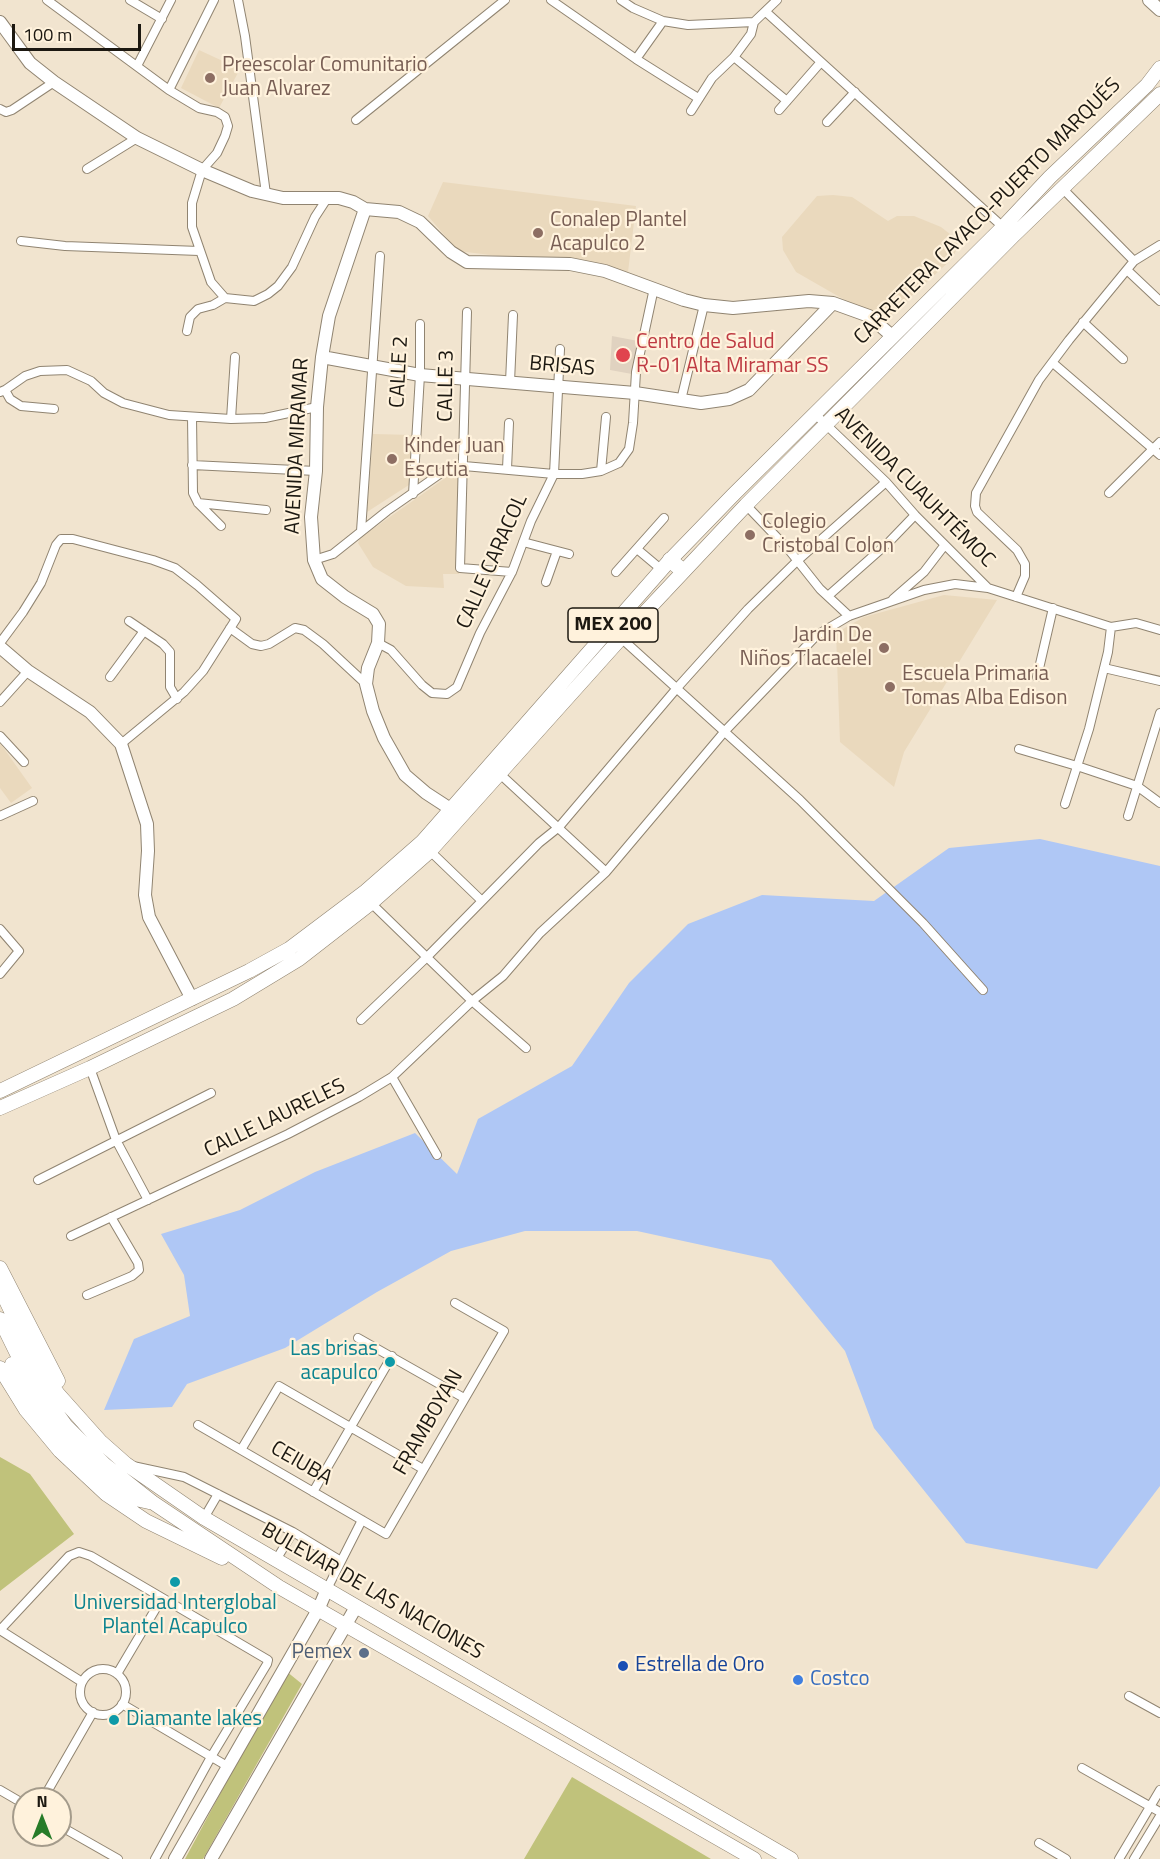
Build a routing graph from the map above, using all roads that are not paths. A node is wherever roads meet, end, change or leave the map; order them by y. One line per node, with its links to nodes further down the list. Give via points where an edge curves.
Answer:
1 (47, 0): 20 (street)
2 (130, 0): 13 (street)
3 (171, 0): 13 (street)
4 (214, 0): 23 (street)
5 (238, 0): 37 (street)
6 (505, 0): 31 (street)
7 (551, 0): 18 (street)
8 (621, 0): 14 (street)
9 (777, 0): 12 (street)
10 (1149, 0): 11 (street)
11 (1160, 10)
12 (766, 12): 16 (street); 19 (street)
13 (162, 19): 20 (street)
14 (663, 21): 16 (street, via 688,25); 18 (street)
15 (0, 22): 22 (street, via 30,63)
16 (754, 22): 17 (street, via 751,34)
17 (734, 57): 26 (street); 27 (street)
18 (636, 58): 26 (street)
19 (821, 62): 24 (street); 27 (street)
20 (137, 66): 23 (street)
21 (1160, 68): 40 (main road, CARRETERA CAYACO-PUERTO MARQUÉS / MEX 200)
22 (54, 82): 28 (street, via 12,110); 33 (street)
23 (170, 90): 35 (street, via 199,108 225,117 225,136)
24 (855, 92): 32 (street); 40 (street)
25 (1160, 94): 36 (main road, CARRETERA CAYACO-PUERTO MARQUÉS / MEX 200)
26 (698, 98): 30 (street)
27 (787, 101): 29 (street)
28 (0, 109)
29 (779, 110)
30 (691, 111)
31 (356, 120)
32 (828, 122)
33 (137, 138): 34 (street); 35 (street)
34 (87, 169)
35 (202, 170): 37 (street); 43 (street, via 192,202 192,227)
36 (1062, 188): 45 (street); 78 (main road, CARRETERA CAYACO-PUERTO MARQUÉS / MEX 200)
37 (266, 194): 38 (street, via 283,198)
38 (328, 197): 39 (street); 48 (street, via 278,286 254,301)
39 (365, 209): 47 (street, via 399,212 420,222 467,262 570,264); 60 (street, AVENIDA MIRAMAR, via 329,316)
40 (1003, 227): 57 (main road, CARRETERA CAYACO-PUERTO MARQUÉS / MEX 200)
41 (21, 241): 43 (street)
42 (1160, 245): 45 (street)
43 (199, 251): 48 (street, via 211,282)
44 (380, 256): 63 (street)
45 (1134, 261): 46 (street)
46 (1127, 270): 49 (street); 54 (street)
47 (654, 288): 51 (street); 69 (street)
48 (225, 298): 56 (street, via 198,309 190,316)
49 (1160, 301)
50 (833, 303): 51 (street, via 809,301 733,308); 57 (street, via 869,316); 70 (street, BRISAS, via 749,390 711,402)
51 (705, 305): 70 (street)
52 (467, 312): 65 (street, CALLE 3)
53 (513, 315): 66 (street)
54 (1083, 322): 61 (street); 62 (street)
55 (420, 324): 64 (street, CALLE 2)
56 (187, 331)
57 (892, 336): 73 (main road, CARRETERA CAYACO-PUERTO MARQUÉS / MEX 200)
58 (560, 349): 67 (street, CALLE CARACOL)
59 (235, 357): 76 (street)
60 (322, 357): 63 (street, BRISAS); 71 (street, AVENIDA MIRAMAR)
61 (1122, 359)
62 (1053, 363): 79 (street); 110 (street, via 1039,380 976,493 975,506 1017,550 1025,564)
63 (373, 366): 64 (street, BRISAS); 95 (street)
64 (420, 375): 65 (street, BRISAS); 88 (street, CALLE 2)
65 (464, 378): 66 (street, BRISAS); 81 (street, CALLE 3)
66 (510, 382): 67 (street, BRISAS)
67 (556, 386): 69 (street, BRISAS); 85 (street, CALLE CARACOL)
68 (2, 391): 72 (street, via 21,406); 74 (street, via 40,371 67,370 123,403)
69 (635, 393): 70 (street, BRISAS); 84 (street, via 628,449 619,463)
70 (681, 400)
71 (318, 407): 76 (street, via 265,418); 83 (street, AVENIDA MIRAMAR)
72 (54, 409)
73 (816, 414): 78 (street, AVENIDA CUAUHTÉMOC); 103 (main road, CARRETERA CAYACO-PUERTO MARQUÉS / MEX 200)
74 (192, 417): 76 (street); 80 (street)
75 (606, 417): 84 (street)
76 (231, 419)
77 (509, 423): 82 (street)
78 (827, 425): 86 (street, AVENIDA CUAUHTÉMOC); 90 (main road, CARRETERA CAYACO-PUERTO MARQUÉS / MEX 200)
79 (1158, 449): 87 (street)
80 (192, 465): 83 (street); 89 (street, via 193,492)
81 (464, 466): 82 (street); 88 (street, via 444,471); 104 (street, CALLE 3, via 460,568)
82 (507, 470): 85 (street)
83 (316, 471): 101 (street, AVENIDA MIRAMAR, via 311,517)
84 (602, 471): 85 (street)
85 (554, 474): 96 (street, CALLE CARACOL)
86 (886, 483): 92 (street, AVENIDA CUAUHTÉMOC); 102 (street)
87 (1109, 492)
88 (413, 494): 95 (street)
89 (198, 503): 91 (street); 94 (street)
90 (746, 505): 102 (street); 106 (main road, CARRETERA CAYACO-PUERTO MARQUÉS / MEX 200)
91 (266, 510)
92 (915, 515): 97 (street, AVENIDA CUAUHTÉMOC); 109 (street)
93 (664, 518): 98 (street)
94 (221, 526)
95 (361, 531): 101 (street, via 333,554)
96 (523, 542): 99 (street); 104 (street, CALLE CARACOL)
97 (944, 546): 108 (street, AVENIDA CUAUHTÉMOC); 111 (street, via 924,572)
98 (637, 549): 103 (street); 105 (street)
99 (557, 551): 100 (street); 107 (street)
100 (569, 554)
101 (314, 560): 120 (street, AVENIDA MIRAMAR, via 322,579 373,614 379,624)
102 (797, 561): 109 (street); 128 (street)
103 (666, 565): 106 (highway); 143 (main road, CARRETERA CAYACO-PUERTO MARQUÉS / MEX 200)
104 (512, 572): 120 (street, CALLE CARACOL, via 457,687 447,694 432,693 391,650)
105 (616, 572)
106 (684, 572): 119 (main road, CARRETERA CAYACO-PUERTO MARQUÉS / MEX 200)
107 (546, 582)
108 (988, 588): 110 (street, AVENIDA CUAUHTÉMOC); 111 (street, CALLE LAURELES, via 955,584)
109 (828, 596): 113 (street)
110 (1016, 597): 112 (street, AVENIDA CUAUHTÉMOC)
111 (888, 603): 113 (street, CALLE LAURELES)
112 (1053, 608): 115 (street, AVENIDA CUAUHTÉMOC); 125 (street)
113 (849, 616): 132 (street, CALLE LAURELES, via 817,635)
114 (129, 621): 118 (street)
115 (1111, 627): 117 (street, AVENIDA CUAUHTÉMOC, via 1136,623); 122 (street)
116 (230, 628): 121 (street, via 236,619 175,568 61,538 35,593); 127 (street, via 261,646 295,628 304,630); 129 (street, via 203,671)
117 (1160, 630)
118 (144, 631): 124 (street); 129 (street, via 170,652 170,687)
119 (621, 638): 128 (street); 138 (main road, CARRETERA CAYACO-PUERTO MARQUÉS / MEX 200)
120 (378, 643): 127 (street, AVENIDA MIRAMAR)
121 (0, 645): 123 (street)
122 (1104, 668): 126 (street); 137 (street)
123 (28, 671): 130 (street); 134 (street, via 90,712)
124 (110, 677)
125 (1037, 677)
126 (1160, 681)
127 (366, 684): 143 (street, AVENIDA MIRAMAR, via 384,738 401,769)
128 (677, 688): 132 (street); 146 (street)
129 (177, 699): 134 (street)
130 (0, 702)
131 (1160, 713): 139 (street)
132 (725, 731): 148 (street, CALLE LAURELES); 155 (street, via 923,923)
133 (0, 736): 136 (street)
134 (122, 744): 156 (street, via 147,824 145,895 149,917)
135 (1019, 749): 137 (street)
136 (24, 762)
137 (1077, 766): 139 (street); 142 (street)
138 (500, 774): 146 (street); 147 (main road, CARRETERA CAYACO-PUERTO MARQUÉS / MEX 200)
139 (1137, 786): 141 (street); 145 (street)
140 (33, 801): 144 (street)
141 (1160, 803)
142 (1065, 804)
143 (449, 808): 153 (main road, CARRETERA CAYACO-PUERTO MARQUÉS / MEX 200, via 422,842 366,891 289,949)
144 (0, 816)
145 (1128, 816)
146 (559, 827): 148 (street); 149 (street, via 538,843)
147 (430, 851): 149 (street); 150 (main road, CARRETERA CAYACO-PUERTO MARQUÉS / MEX 200)
148 (606, 872): 157 (street, CALLE LAURELES, via 540,933 503,976)
149 (482, 901): 152 (street)
150 (372, 903): 152 (street); 160 (main road, CARRETERA CAYACO-PUERTO MARQUÉS / MEX 200, via 299,959 233,999)
151 (0, 928): 154 (street, via 20,951)
152 (427, 957): 157 (street); 158 (street)
153 (249, 971): 156 (main road, CARRETERA CAYACO-PUERTO MARQUÉS / MEX 200); 160 (main road, via 219,998)
154 (0, 974)
155 (983, 990)
156 (192, 999): 162 (main road, CARRETERA CAYACO-PUERTO MARQUÉS / MEX 200)
157 (472, 1001): 159 (street); 161 (street, CALLE LAURELES)
158 (361, 1020)
159 (526, 1048)
160 (89, 1064): 164 (main road); 165 (main road, CARRETERA CAYACO-PUERTO MARQUÉS / MEX 200); 166 (street)
161 (392, 1077): 167 (street); 169 (street, CALLE LAURELES, via 288,1134)
162 (0, 1091)
163 (210, 1093): 166 (street)
164 (0, 1101)
165 (0, 1108)
166 (116, 1140): 168 (street); 169 (street)
167 (437, 1155)
168 (38, 1180)
169 (148, 1200): 170 (street, CALLE LAURELES)
170 (111, 1217): 171 (street, CALLE LAURELES); 174 (street, via 139,1270)
171 (71, 1236)
172 (0, 1268): 182 (main road)
173 (0, 1288): 182 (main road, BULEVAR DE LAS NACIONES, via 35,1361)
174 (87, 1295)
175 (455, 1303): 181 (street, FRAMBOYAN, via 504,1331)
176 (0, 1319): 190 (main road, BULEVAR DE LAS NACIONES, via 23,1366 60,1418 104,1464)
177 (0, 1337): 190 (main road, via 15,1370 52,1428 86,1464 131,1498)
178 (358, 1338): 179 (street)
179 (392, 1356): 181 (street); 184 (street)
180 (0, 1368): 197 (main road, via 26,1410 60,1451 106,1494 146,1521)
181 (464, 1398): 187 (street, FRAMBOYAN)
182 (71, 1407): 186 (main road, BULEVAR DE LAS NACIONES, via 99,1441)
183 (198, 1425): 185 (street, CEIUBA)
184 (351, 1427): 185 (street, via 279,1386); 187 (street); 188 (street)
185 (241, 1450): 188 (street, CEIUBA)
186 (126, 1464): 189 (street, via 184,1477); 191 (main road, BULEVAR DE LAS NACIONES)
187 (423, 1469): 194 (street, FRAMBOYAN)
188 (313, 1492): 192 (street, CEIUBA)
189 (218, 1494): 191 (street); 193 (street)
190 (152, 1502): 197 (main road, BULEVAR DE LAS NACIONES)
191 (204, 1518): 195 (main road, BULEVAR DE LAS NACIONES)
192 (362, 1520): 194 (street, CEIUBA); 196 (street)
193 (292, 1532): 195 (street); 196 (street)
194 (386, 1534)
195 (276, 1560): 198 (main road, BULEVAR DE LAS NACIONES)
196 (341, 1561): 198 (street)
197 (279, 1587): 201 (main road, BULEVAR DE LAS NACIONES)
198 (327, 1589): 200 (main road, BULEVAR DE LAS NACIONES); 201 (street)
199 (162, 1598): 203 (street, via 78,1552); 204 (street); 210 (street, via 268,1660)
200 (356, 1607): 202 (street); 224 (main road, BULEVAR DE LAS NACIONES)
201 (319, 1608): 202 (main road, BULEVAR DE LAS NACIONES); 211 (street)
202 (345, 1624): 222 (street); 223 (main road, BULEVAR DE LAS NACIONES)
203 (0, 1630): 205 (street)
204 (117, 1674): 205 (street, via 98,1670); 207 (street, via 125,1685)
205 (82, 1682): 208 (street, via 81,1699)
206 (1129, 1695): 209 (street)
207 (122, 1704): 208 (street, via 104,1715); 210 (street)
208 (93, 1712): 213 (street)
209 (1160, 1713)
210 (211, 1757): 211 (street); 220 (street)
211 (227, 1766): 221 (street)
212 (1082, 1768): 215 (street)
213 (50, 1787)
214 (1160, 1790): 215 (street)
215 (1151, 1806): 216 (street); 226 (street)
216 (1160, 1814): 227 (street)
217 (72, 1833): 219 (street)
218 (1039, 1843): 225 (street)
219 (118, 1859)
220 (155, 1859)
221 (175, 1859)
222 (211, 1859)
223 (754, 1859)
224 (791, 1859)
225 (1065, 1859)
226 (1119, 1859)
227 (1134, 1859)

